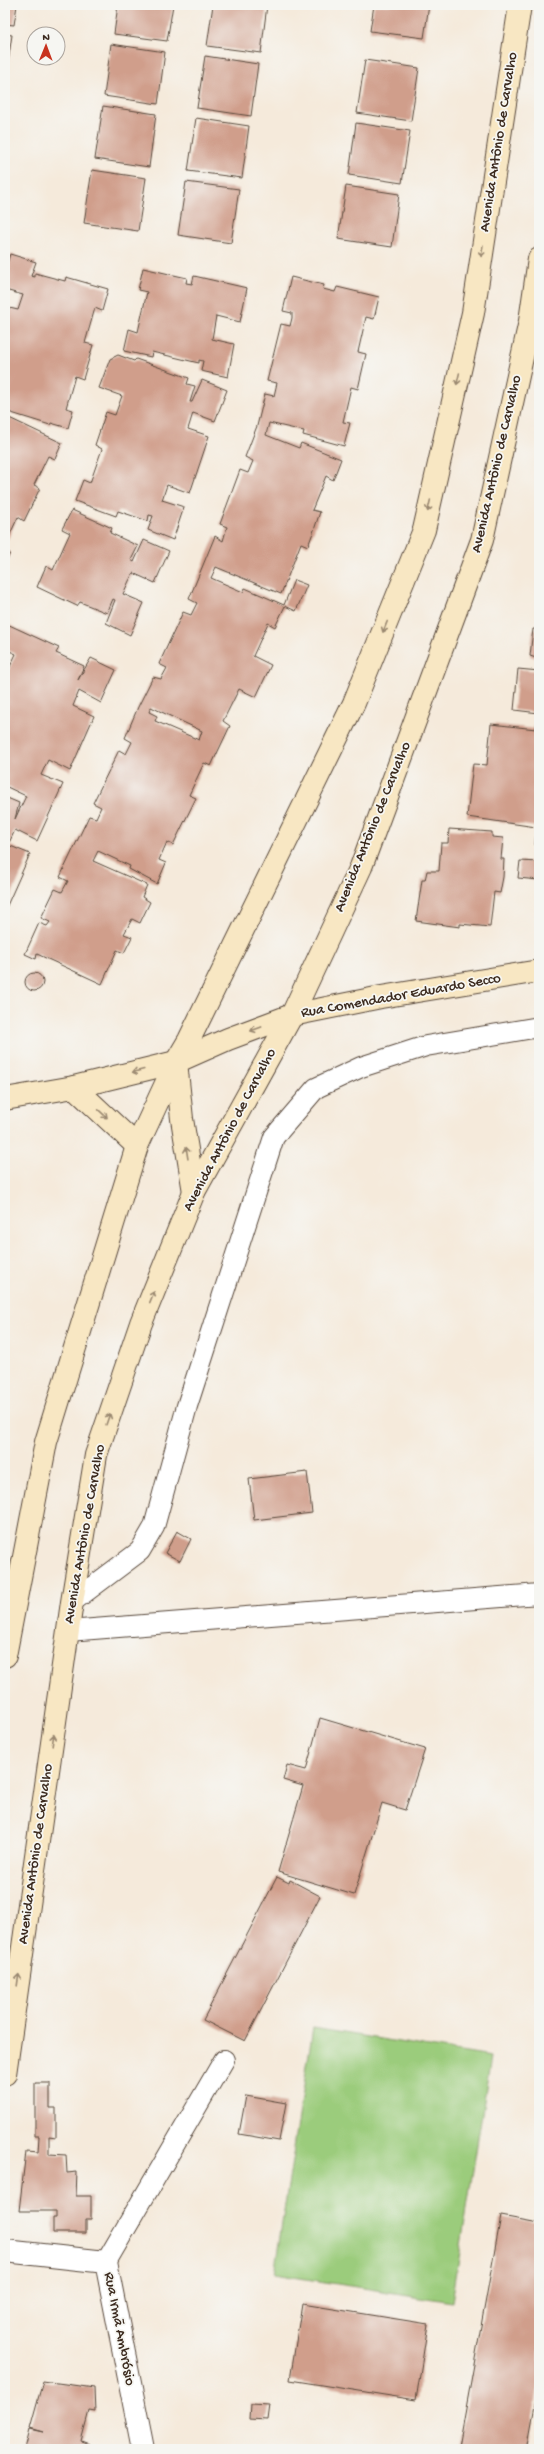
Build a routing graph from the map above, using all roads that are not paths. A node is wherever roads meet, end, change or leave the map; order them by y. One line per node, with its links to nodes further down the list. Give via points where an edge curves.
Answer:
1 (520, 5): 6 (main road, Avenida Antônio de Carvalho, one-way to 6, via 473,313 424,530 354,703)
2 (539, 259): 4 (main road, Avenida Antônio de Carvalho, via 530,321 482,540 361,867)
3 (539, 972): 4 (main road, Rua Comendador Eduardo Secco, via 381,996)
4 (292, 1015): 6 (main road, Rua Comendador Eduardo Secco, one-way to 6); 10 (main road, Avenida Antônio de Carvalho)
5 (539, 1027): 12 (lane, via 426,1046 361,1067 316,1088 274,1137 187,1406 154,1527 140,1551)
6 (176, 1062): 7 (main road, Rua Comendador Eduardo Secco, one-way to 7); 9 (main road, Avenida Antônio de Carvalho); 10 (main road, one-way to 6)
7 (74, 1087): 8 (main road, Rua Comendador Eduardo Secco); 9 (main road, one-way to 9)
8 (5, 1099)
9 (137, 1146): 14 (main road, Avenida Antônio de Carvalho, via 46,1442)
10 (194, 1192): 12 (main road, Avenida Antônio de Carvalho, one-way to 10, via 96,1455 141,1323)
11 (539, 1594): 13 (lane)
12 (72, 1602): 13 (main road, Avenida Antônio de Carvalho)
13 (68, 1631): 16 (main road, Avenida Antônio de Carvalho, one-way to 13)
14 (5, 1656)
15 (224, 2060): 18 (lane)
16 (5, 2074)
17 (5, 2251): 18 (street, Rua Irmã Ambrósio)
18 (106, 2262): 19 (street, Rua Irmã Ambrósio)
19 (143, 2449)

